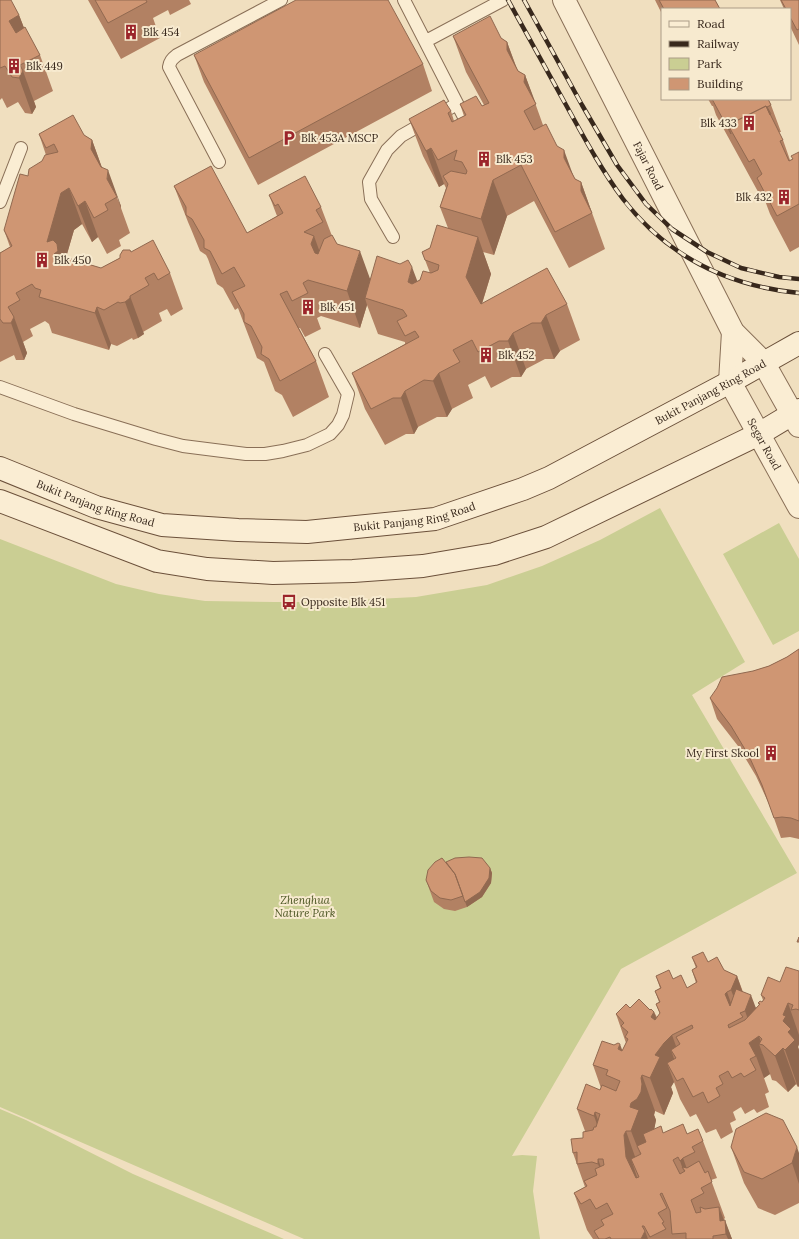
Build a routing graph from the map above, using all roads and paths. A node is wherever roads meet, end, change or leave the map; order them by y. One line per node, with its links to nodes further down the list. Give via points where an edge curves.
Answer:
1 (281, 0): 5 (lane)
2 (404, 0): 9 (lane)
3 (503, 0): 9 (lane)
4 (564, 0): 16 (main road, Fajar Road)
5 (262, 10): 6 (lane); 7 (lane)
6 (245, 19): 8 (lane); 13 (lane, via 177,55 169,67)
7 (269, 22)
8 (252, 32)
9 (426, 41): 10 (lane)
10 (457, 104): 11 (lane); 15 (lane, via 401,136 387,150 369,182 371,199)
11 (466, 119)
12 (21, 148): 14 (lane)
13 (219, 162)
14 (0, 202)
15 (393, 237)
16 (733, 332): 19 (main road, Fajar Road); 20 (main road)
17 (799, 343): 19 (main road, Bukit Panjang Ring Road)
18 (325, 354): 21 (lane, via 352,392 338,425 330,434 307,445 265,454 183,446 156,440)
19 (764, 362): 20 (main road, Bukit Panjang Ring Road); 22 (main road)
20 (730, 382): 23 (main road, Segar Road); 24 (main road, Bukit Panjang Ring Road, via 549,478 435,519 307,532 162,525 96,507)
21 (0, 387)
22 (797, 417): 23 (main road)
23 (759, 434): 25 (main road, via 546,537 494,554 423,566 273,573 207,569 157,561); 26 (main road, Segar Road)
24 (0, 468)
25 (0, 501)
26 (799, 507)

